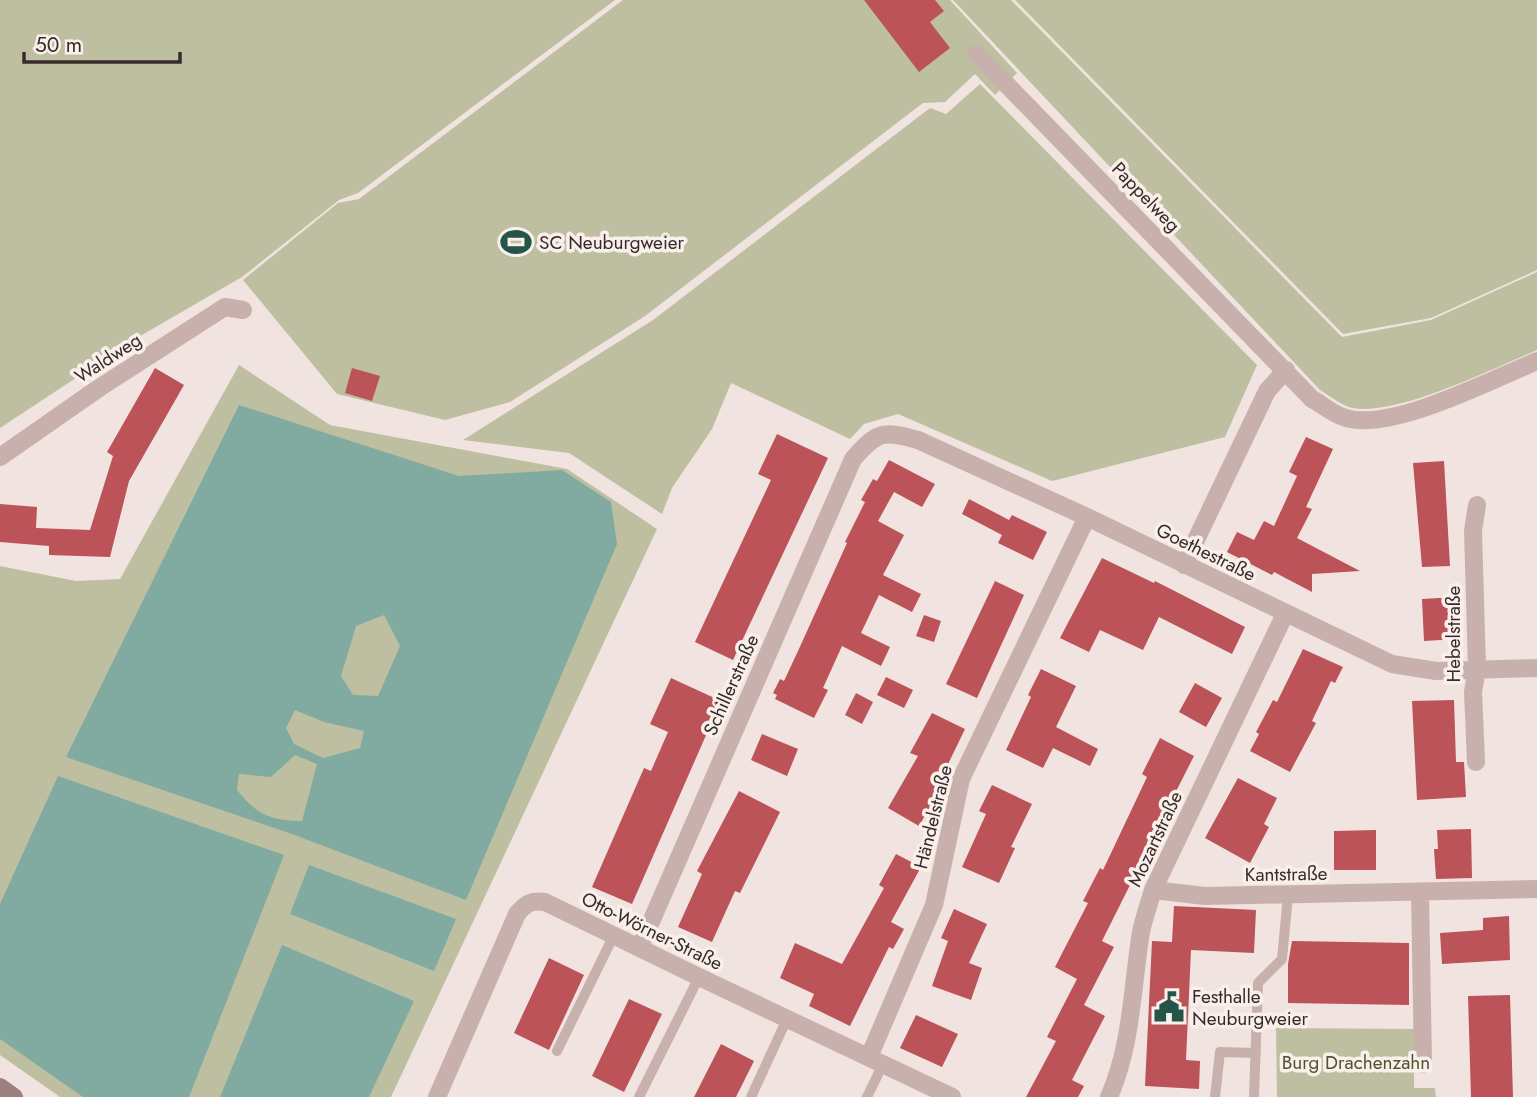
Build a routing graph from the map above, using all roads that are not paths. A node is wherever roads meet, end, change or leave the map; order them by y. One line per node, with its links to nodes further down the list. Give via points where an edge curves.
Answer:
1 (976, 53): 4 (street, Pappelweg)
2 (243, 310): 6 (street, Waldweg, via 225,307)
3 (1537, 361): 4 (street, Pappelweg, via 1414,411 1373,420 1346,418 1312,399)
4 (1286, 370): 9 (street, via 1267,391)
5 (867, 443): 8 (street, Goethestraße, via 892,432 918,440); 19 (street, Schillerstraße, via 853,459)
6 (0, 457)
7 (1477, 505): 12 (street, Hebelstraße, via 1473,531)
8 (1087, 517): 9 (street, Goethestraße); 24 (street, Händelstraße, via 961,779 934,905)
9 (1184, 565): 10 (street, Goethestraße)
10 (1286, 614): 12 (street, Goethestraße, via 1392,664 1436,671); 15 (street, Mozartstraße)
11 (1537, 668): 12 (street, Goethestraße)
12 (1477, 669): 13 (street, Hebelstraße, via 1473,692)
13 (1476, 762)
14 (1537, 889): 16 (street, Kantstraße)
15 (1153, 890): 17 (street, Kantstraße, via 1205,896); 33 (street, Mozartstraße, via 1142,929 1126,1046)
16 (1420, 893): 17 (street, Kantstraße); 25 (street)
17 (1287, 895): 23 (lane, via 1282,959 1258,983)
18 (614, 934): 19 (street, Otto-Wörner-Straße); 22 (lane); 28 (street, Otto-Wörner-Straße, via 545,902 524,905)
19 (640, 947): 20 (street, Otto-Wörner-Straße)
20 (699, 977): 21 (street, Otto-Wörner-Straße); 29 (lane)
21 (787, 1019): 24 (street, Otto-Wörner-Straße); 30 (lane)
22 (557, 1051)
23 (1255, 1053): 34 (lane, via 1220,1052); 35 (lane)
24 (876, 1060): 31 (lane); 32 (street, Otto-Wörner-Straße)
25 (1423, 1064)
26 (0, 1087): 27 (main road)
27 (14, 1097)
28 (437, 1097)
29 (639, 1097)
30 (751, 1097)
31 (867, 1097)
32 (952, 1097)
33 (1109, 1097)
34 (1215, 1097)
35 (1254, 1097)

